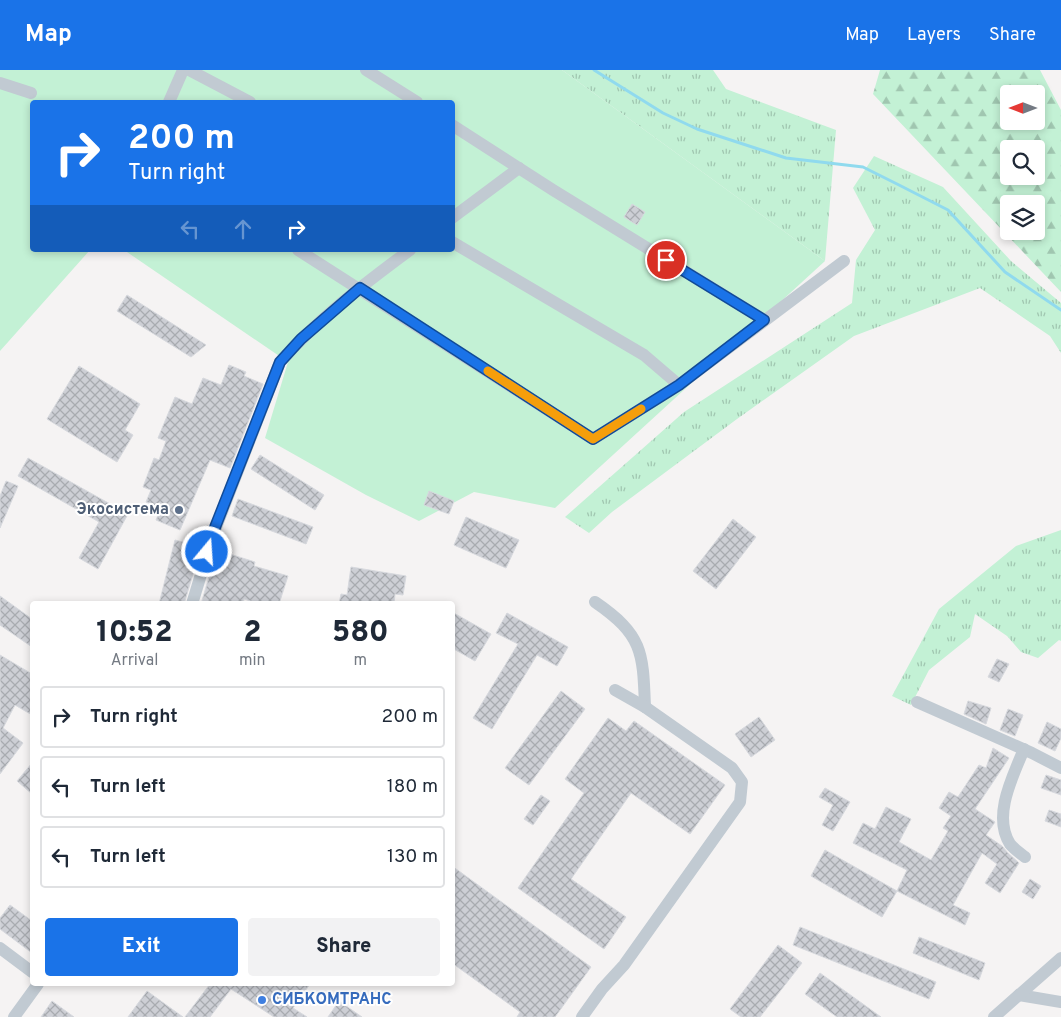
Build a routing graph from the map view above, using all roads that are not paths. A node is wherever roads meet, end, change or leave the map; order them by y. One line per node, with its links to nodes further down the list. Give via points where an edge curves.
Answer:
1 (183, 70): 6 (street)
2 (189, 70): 7 (street)
3 (366, 70): 8 (street)
4 (0, 83): 5 (street)
5 (31, 93)
6 (170, 100)
7 (246, 100)
8 (414, 100)
9 (455, 127): 10 (street)
10 (519, 168): 11 (street); 17 (street)
11 (455, 216)
12 (455, 244): 18 (street, via 644,355)
13 (301, 252): 16 (street)
14 (407, 252): 16 (street)
15 (844, 261): 17 (street)
16 (360, 288): 18 (street, via 593,439); 19 (street, via 301,339 280,362 212,535)
17 (764, 320): 18 (street)
18 (679, 385)
19 (193, 601)
20 (595, 602): 23 (street, via 611,613 637,643 644,669)
21 (615, 690): 23 (street)
22 (917, 702): 24 (street)
23 (645, 706): 34 (street, via 732,768 742,782 740,802 624,965)
24 (1024, 749): 25 (street); 26 (street, via 1003,812 1010,844)
25 (1061, 768)
26 (1025, 858)
27 (0, 948): 29 (street)
28 (1061, 958): 31 (street)
29 (30, 970)
30 (37, 986): 33 (street)
31 (1019, 995): 32 (street); 35 (street)
32 (1061, 1002)
33 (14, 1017)
34 (582, 1017)
35 (994, 1017)

